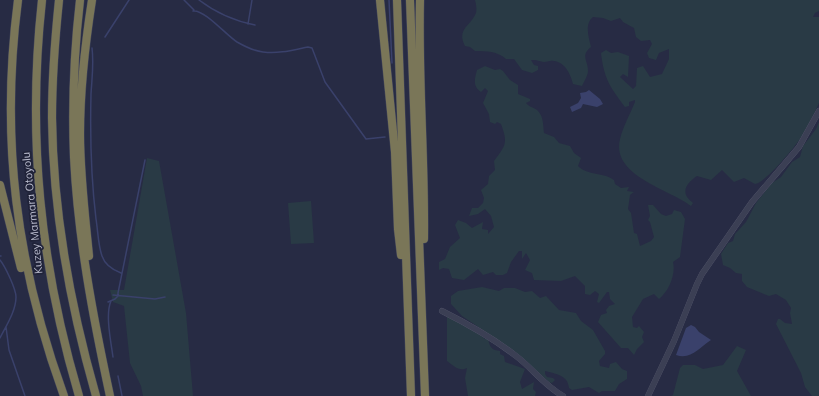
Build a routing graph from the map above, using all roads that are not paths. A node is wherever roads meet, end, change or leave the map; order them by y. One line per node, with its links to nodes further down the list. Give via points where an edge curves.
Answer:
1 (18, 0): 16 (highway, via 10,95 14,192 27,272)
2 (42, 0): 18 (highway, Kuzey Marmara Otoyolu, via 36,77 38,185 54,299)
3 (59, 0): 19 (highway, via 54,49 52,117 55,184 69,286)
4 (80, 0): 14 (highway, via 74,75 74,156)
5 (92, 0): 14 (highway, via 83,64 80,134)
6 (380, 0): 13 (highway, via 399,234)
7 (397, 0): 13 (highway)
8 (410, 0): 12 (highway)
9 (420, 0): 12 (highway, via 419,60 424,239)
10 (819, 111): 24 (street, via 799,146 752,202 702,274)
11 (0, 185): 16 (highway, via 43,347)
12 (420, 269): 22 (highway)
13 (406, 277): 21 (highway)
14 (91, 303): 20 (highway)
15 (442, 311): 23 (street, via 475,328 512,353)
16 (55, 372): 17 (highway)
17 (64, 396)
18 (79, 396)
19 (96, 396)
20 (110, 396)
21 (411, 396)
22 (425, 396)
23 (562, 396)
24 (648, 396)

